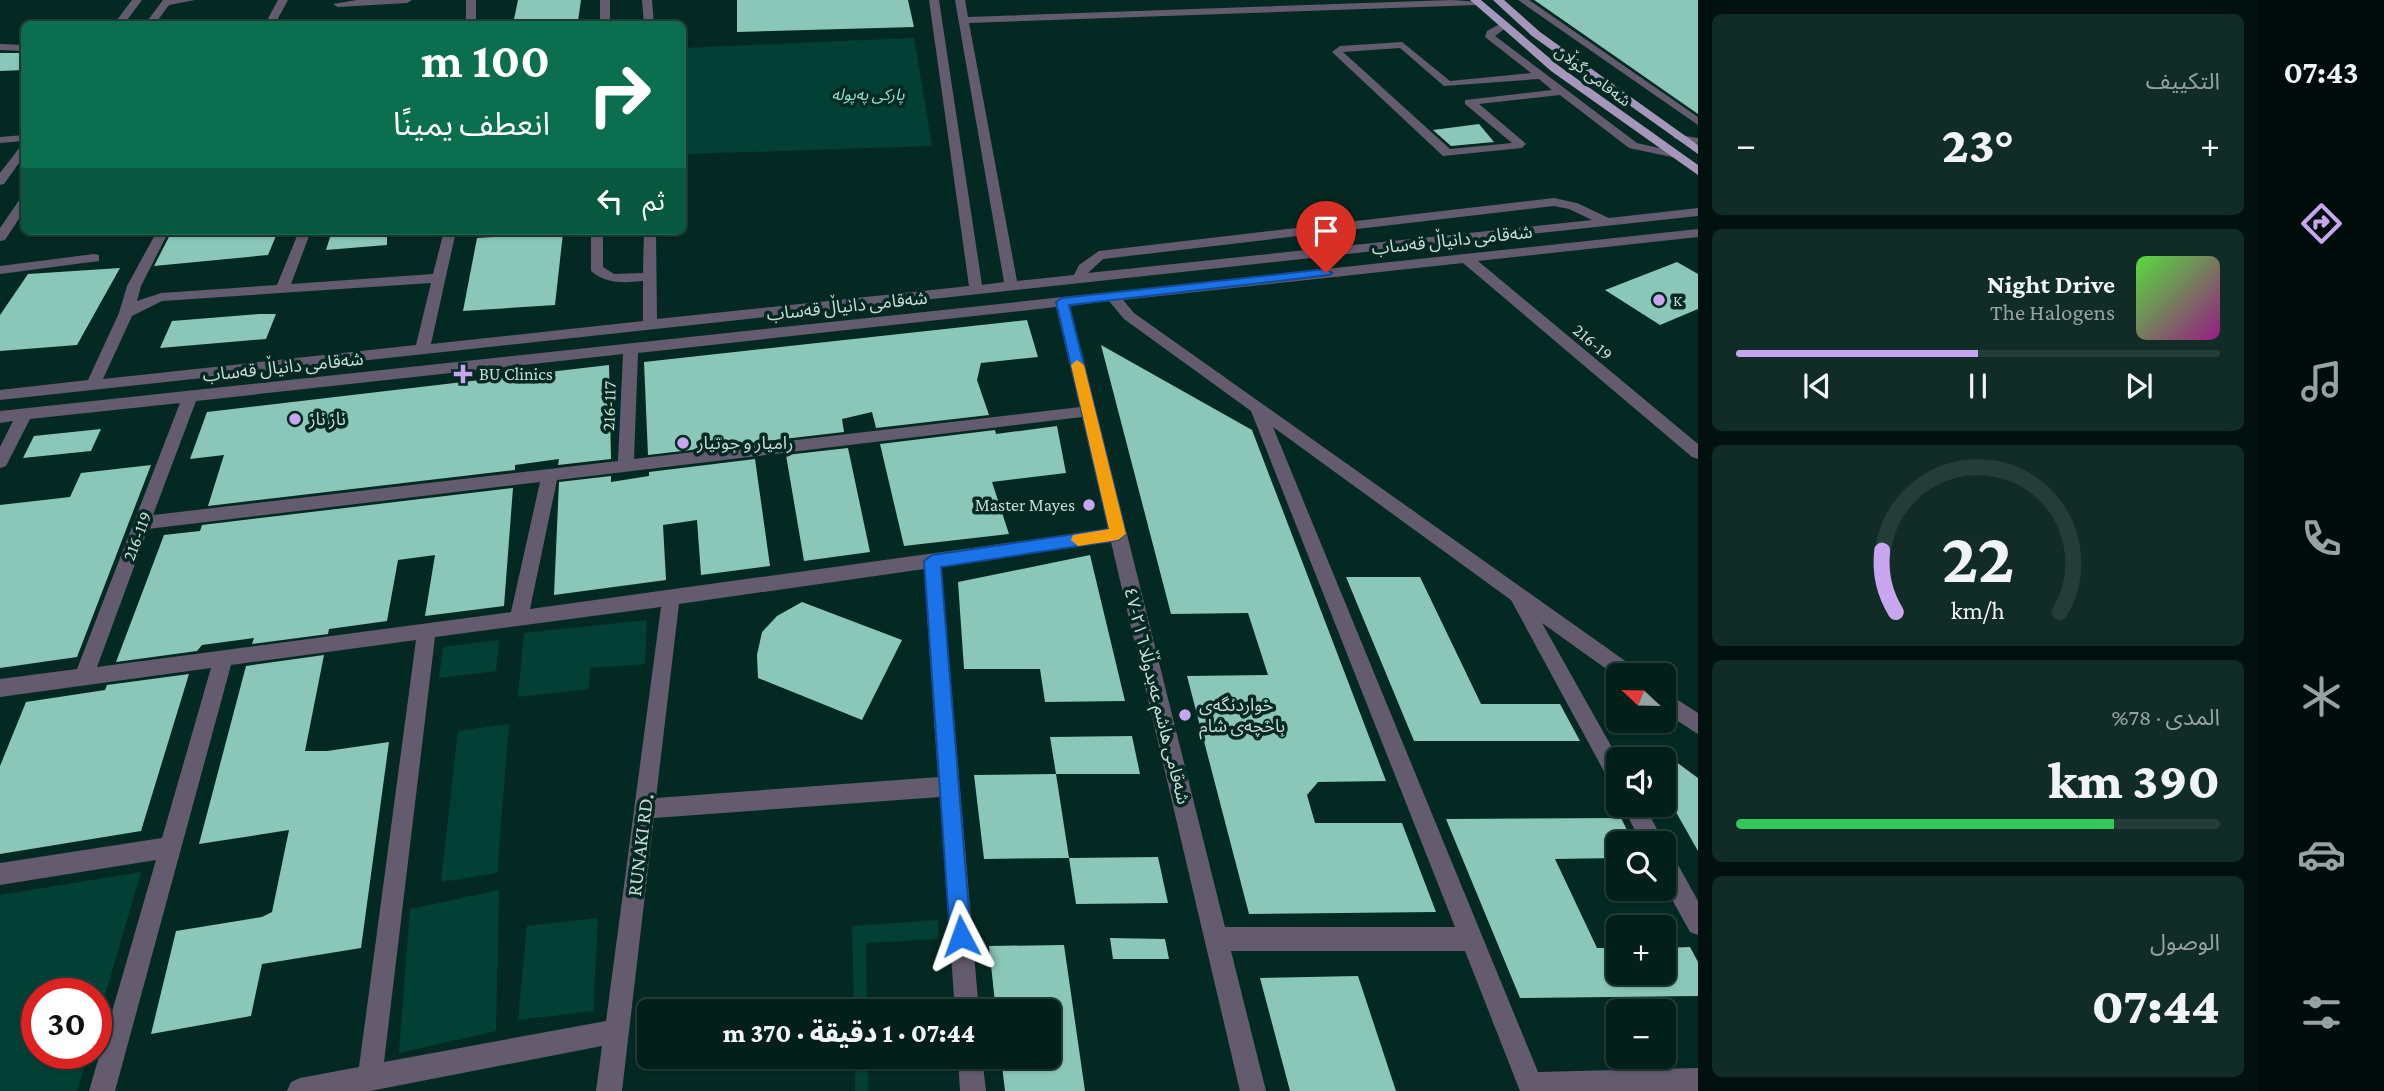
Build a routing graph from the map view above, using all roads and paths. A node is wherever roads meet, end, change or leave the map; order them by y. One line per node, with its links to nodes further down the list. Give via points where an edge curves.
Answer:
1 (137, 0): 16 (street)
2 (190, 0): 12 (street)
3 (283, 0): 18 (street)
4 (407, 0): 14 (street)
5 (471, 0): 19 (street)
6 (605, 0): 20 (street)
7 (647, 0): 21 (street)
8 (934, 0): 58 (street)
9 (960, 0): 15 (street)
10 (1498, 0): 31 (main road, شەقامی گوڵان, via 1536,34)
11 (1523, 0): 30 (street)
12 (167, 1): 17 (street)
13 (1476, 1): 15 (street); 22 (main road, شەقامی گوڵان)
14 (338, 4)
15 (964, 20): 56 (street)
16 (121, 21)
17 (152, 21)
18 (272, 21)
19 (471, 21)
20 (605, 21)
21 (649, 21)
22 (1502, 27): 26 (street, via 1490,37); 37 (main road, شەقامی گوڵان)
23 (0, 39): 24 (street, via 7,39)
24 (0, 46): 25 (street)
25 (21, 48)
26 (1539, 76): 27 (street); 28 (street)
27 (1448, 84): 29 (street); 29 (street, via 1402,45 1337,52 1442,151 1520,144)
28 (1561, 92): 29 (street); 37 (street, via 1633,146)
29 (1469, 102)
30 (1698, 122)
31 (1678, 136): 34 (street); 35 (main road, شەقامی گوڵان)
32 (21, 138): 33 (street)
33 (0, 140)
34 (1698, 141)
35 (1698, 150)
36 (21, 153): 39 (street)
37 (1677, 156): 38 (main road, شەقامی گوڵان)
38 (1698, 172)
39 (0, 181)
40 (21, 206): 49 (street)
41 (1698, 212): 42 (street, شەقامی دانیاڵ قەساب)
42 (1607, 221): 55 (street, شەقامی دانیاڵ قەساب); 55 (street, via 1553,202 1099,255)
43 (1698, 233): 51 (street, شەقامی دانیاڵ قەساب)
44 (161, 235): 62 (street, via 134,286)
45 (304, 235): 57 (street)
46 (449, 235): 54 (street)
47 (597, 235): 53 (street, via 596,268 601,274 625,279)
48 (650, 235): 53 (street)
49 (0, 237)
50 (94, 258): 52 (street)
51 (1466, 258): 59 (street, شەقامی دانیاڵ قەساب); 74 (street, 216-19)
52 (0, 270)
53 (649, 276): 63 (street)
54 (438, 278): 57 (street); 66 (street)
55 (1079, 279): 56 (street, شەقامی دانیاڵ قەساب)
56 (1011, 286): 58 (street, شەقامی دانیاڵ قەساب)
57 (284, 288): 62 (street, via 162,298)
58 (976, 290): 61 (street, شەقامی دانیاڵ قەساب)
59 (1112, 296): 60 (street, شەقامی دانیاڵ قەساب); 70 (street, via 1129,316)
60 (1062, 302): 64 (street, شەقامی دانیاڵ قەساب); 71 (street, شەقامی هاشم عەبدوڵڵا ٢١٦-٤٧)
61 (800, 309): 63 (street, شەقامی دانیاڵ قەساب); 64 (street)
62 (126, 313): 67 (street)
63 (650, 325): 66 (street, شەقامی دانیاڵ قەساب)
64 (803, 330): 65 (street, شەقامی دانیاڵ قەساب)
65 (631, 348): 69 (street, شەقامی دانیاڵ قەساب); 76 (street, 216-117)
66 (422, 349): 67 (street, شەقامی دانیاڵ قەساب)
67 (93, 385): 68 (street, شەقامی دانیاڵ قەساب)
68 (0, 395)
69 (190, 396): 72 (street, شەقامی دانیاڵ قەساب); 78 (street, 216-119)
70 (1257, 407): 81 (street); 99 (street)
71 (1089, 411): 76 (street); 79 (street, شەقامی هاشم عەبدوڵڵا ٢١٦-٤٧)
72 (25, 414): 73 (street, شەقامی دانیاڵ قەساب); 75 (street)
73 (0, 417)
74 (1698, 453)
75 (0, 462)
76 (626, 466): 77 (street)
77 (550, 474): 78 (street); 83 (street)
78 (142, 523): 87 (street, 216-119)
79 (1118, 534): 80 (street); 98 (street, شەقامی هاشم عەبدوڵڵا ٢١٦-٤٧)
80 (932, 561): 82 (street); 92 (street)
81 (1516, 591): 86 (street); 91 (street)
82 (671, 598): 83 (street); 93 (street, RUNAKI RD.)
83 (519, 618): 84 (street)
84 (427, 630): 85 (street); 103 (street)
85 (225, 657): 87 (street); 94 (street)
86 (1613, 663)
87 (84, 676): 88 (street)
88 (0, 688)
89 (1676, 709): 90 (street)
90 (1698, 725)
91 (1606, 755)
92 (949, 786): 93 (street); 100 (street)
93 (645, 809): 101 (street, RUNAKI RD.)
94 (171, 848): 95 (street); 106 (street)
95 (0, 874)
96 (1676, 884): 97 (street)
97 (1698, 924)
98 (1216, 939): 99 (street); 110 (street, شەقامی هاشم عەبدوڵڵا ٢١٦-٤٧)
99 (1472, 939): 105 (street)
100 (966, 999)
101 (617, 1031): 103 (street); 108 (street, RUNAKI RD.)
102 (971, 1069): 109 (street)
103 (370, 1078): 107 (street)
104 (1698, 1081): 105 (street)
105 (1531, 1088)
106 (103, 1091)
107 (300, 1091)
108 (609, 1091)
109 (973, 1091)
110 (1253, 1091)

